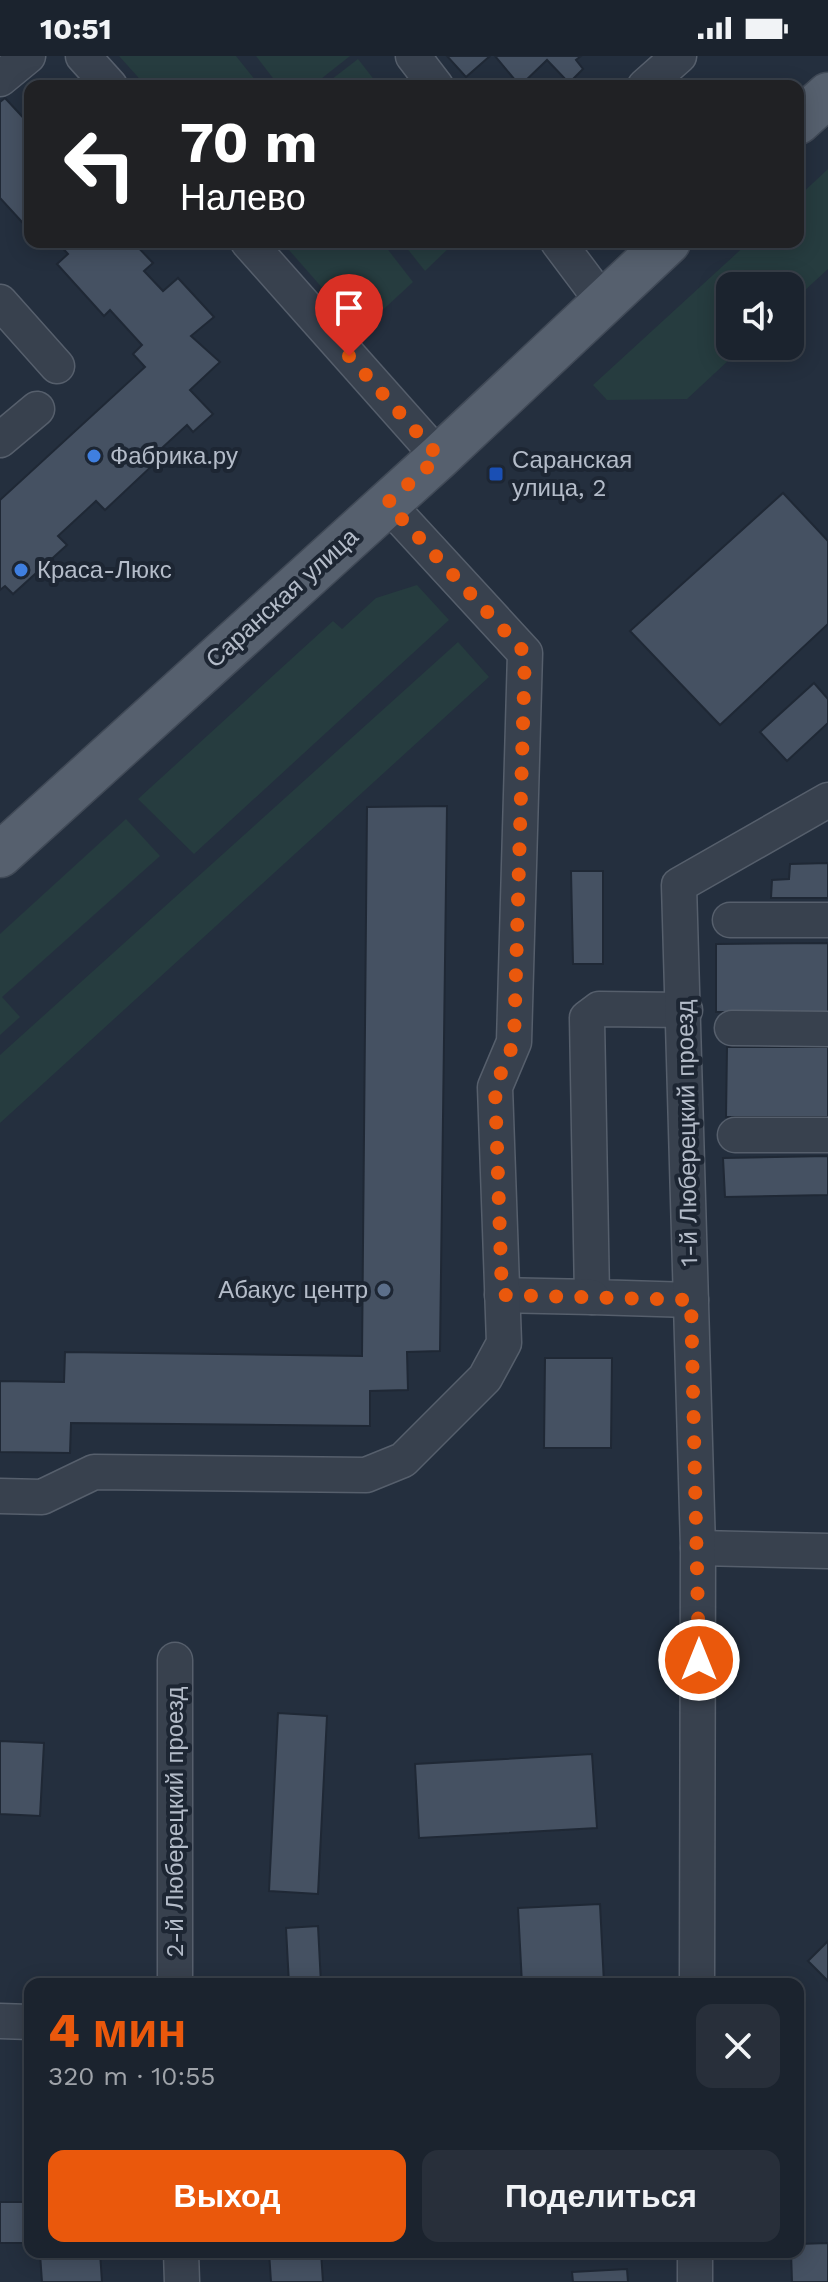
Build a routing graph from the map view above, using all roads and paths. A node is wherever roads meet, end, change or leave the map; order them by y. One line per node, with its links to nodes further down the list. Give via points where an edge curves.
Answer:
1 (28, 56): 5 (street)
2 (83, 56): 6 (street)
3 (413, 56): 7 (street)
4 (679, 56): 8 (street)
5 (0, 79)
6 (105, 80)
7 (431, 80)
8 (652, 80)
9 (828, 95): 10 (main road)
10 (804, 117)
11 (253, 248): 19 (street)
12 (562, 248): 15 (street)
13 (662, 248): 15 (main road, Саранская улица)
14 (0, 302): 16 (street)
15 (603, 302): 19 (main road, Саранская улица)
16 (57, 366)
17 (37, 409): 18 (street)
18 (0, 440)
19 (439, 457): 20 (main road, Саранская улица)
20 (387, 503): 22 (main road, Саранская улица); 30 (street, via 525,653 514,1042 495,1087)
21 (828, 800): 25 (street, 1-й Люберецкий проезд, via 679,885)
22 (6, 836)
23 (730, 920): 24 (street)
24 (828, 920)
25 (685, 1010): 31 (street, via 599,1009 587,1018); 32 (street, 1-й Люберецкий проезд)
26 (732, 1028): 27 (street)
27 (828, 1029)
28 (735, 1135): 29 (street)
29 (828, 1135)
30 (502, 1295): 31 (street); 33 (street, via 504,1343 485,1378 403,1460 366,1475 94,1472 42,1497)
31 (592, 1297): 32 (street)
32 (691, 1300): 34 (street, 1-й Люберецкий проезд)
33 (0, 1496)
34 (698, 1548): 35 (street); 38 (street, 1-й Люберецкий проезд)
35 (828, 1551)
36 (175, 1660): 37 (street, 2-й Люберецкий проезд)
37 (175, 1978)
38 (697, 1978)
39 (0, 2021): 40 (street)
40 (24, 2022)
41 (181, 2258): 43 (street)
42 (695, 2258): 44 (street)
43 (182, 2282)
44 (695, 2282)

